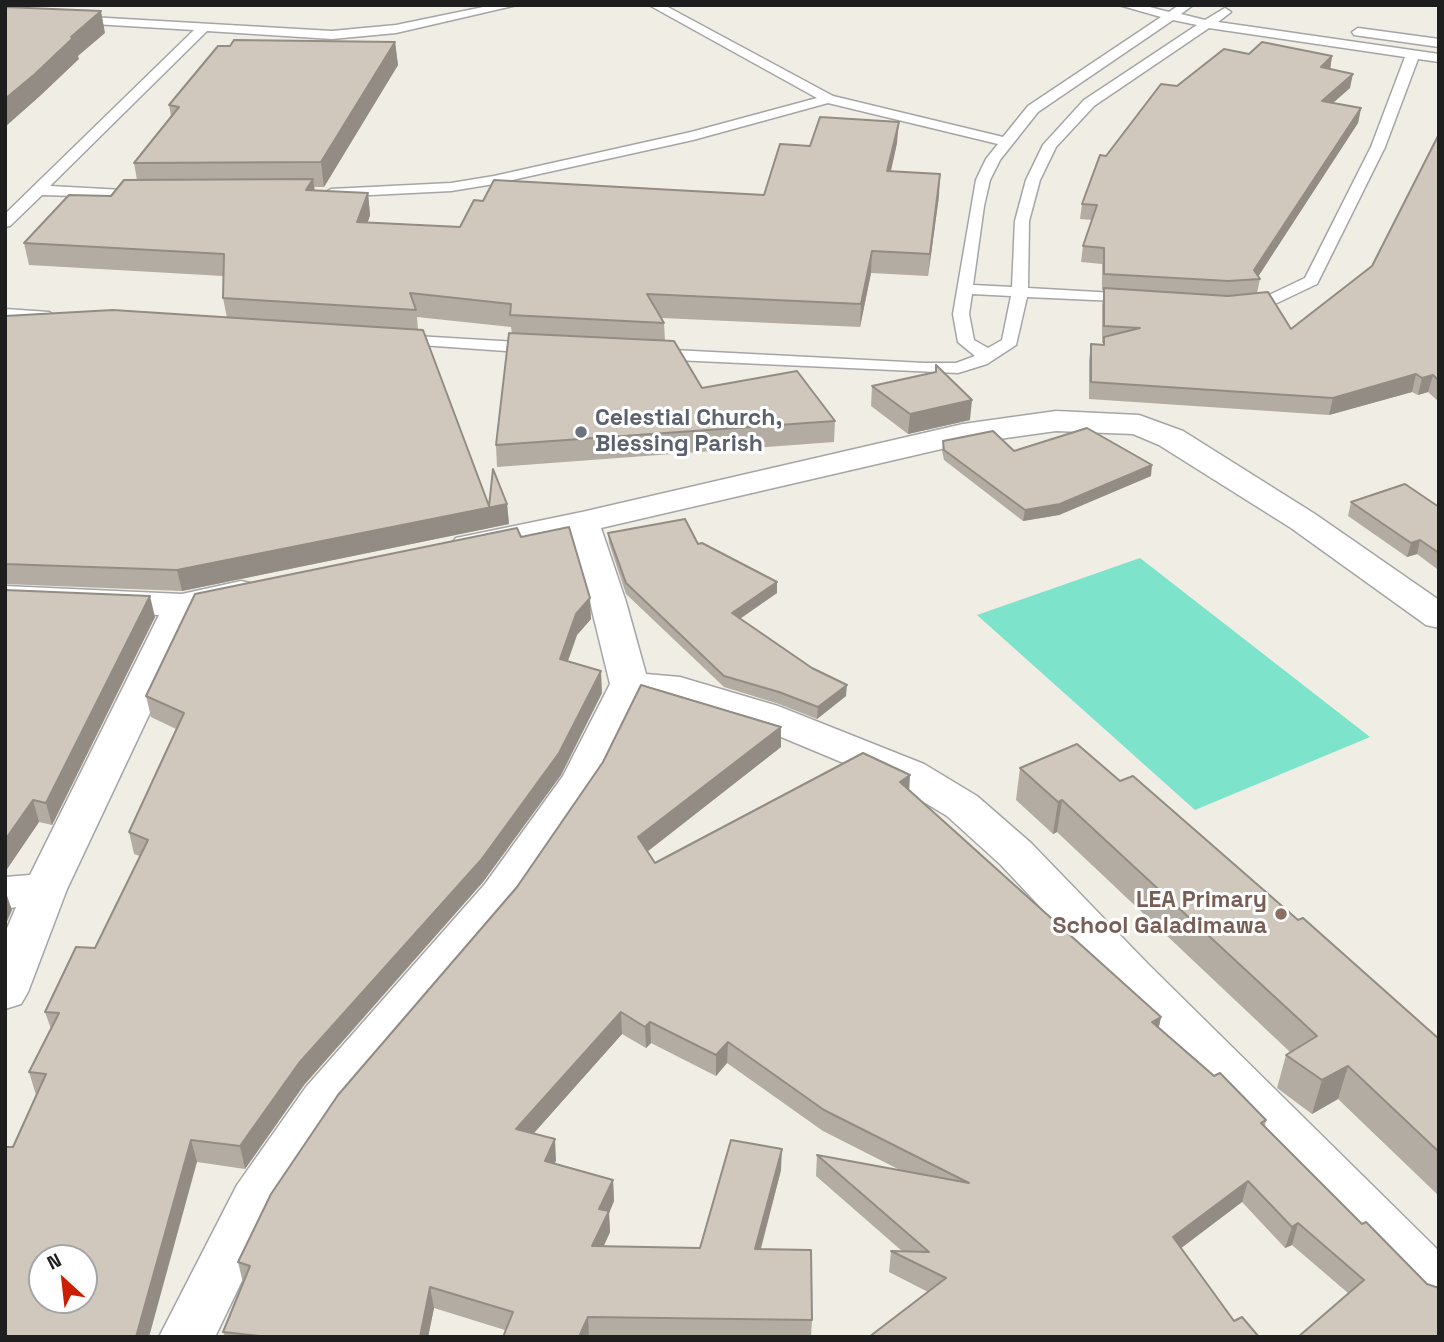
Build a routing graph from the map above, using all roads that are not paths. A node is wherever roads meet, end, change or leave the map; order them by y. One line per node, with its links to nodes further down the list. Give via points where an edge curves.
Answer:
1 (511, 5): 10 (lane, via 364,33)
2 (655, 5): 15 (lane)
3 (1125, 5): 6 (lane)
4 (1188, 5): 5 (lane); 6 (lane)
5 (1225, 12): 8 (lane); 9 (lane)
6 (1169, 16): 8 (lane); 16 (lane, via 1033,109)
7 (58, 18): 10 (lane)
8 (1208, 24): 13 (lane); 22 (lane, via 1089,103 1050,145 1033,180 1022,221)
9 (1310, 25)
10 (202, 29): 17 (lane)
11 (1347, 30): 12 (lane)
12 (1439, 43)
13 (1412, 55): 14 (lane); 24 (lane, via 1378,147 1311,281 1271,300)
14 (1439, 58)
15 (828, 99): 16 (lane); 18 (lane, via 693,136 494,180 451,187)
16 (1005, 142): 21 (lane, via 983,180)
17 (38, 190): 19 (lane); 20 (lane)
18 (314, 193)
19 (152, 196)
20 (5, 223)
21 (966, 289): 22 (lane); 30 (lane, via 961,314 966,342)
22 (1020, 291): 23 (lane); 30 (lane, via 1010,341)
23 (1143, 300)
24 (1225, 305)
25 (5, 314): 26 (lane)
26 (60, 318)
27 (387, 339): 28 (lane)
28 (551, 349)
29 (633, 353): 30 (lane, via 958,369)
30 (988, 355)
31 (582, 522): 32 (street); 35 (street, via 964,434 1056,421 1112,422 1139,425 1171,438); 37 (street)
32 (435, 551)
33 (275, 585): 36 (street)
34 (5, 597): 36 (street)
35 (1431, 602)
36 (182, 606): 38 (street)
37 (629, 684): 40 (street, via 680,689 764,715 909,774 962,806 1017,854); 41 (street, via 581,781 501,895 323,1101 254,1200)
38 (25, 891): 39 (street)
39 (5, 992)
40 (1439, 1287)
41 (187, 1337)

